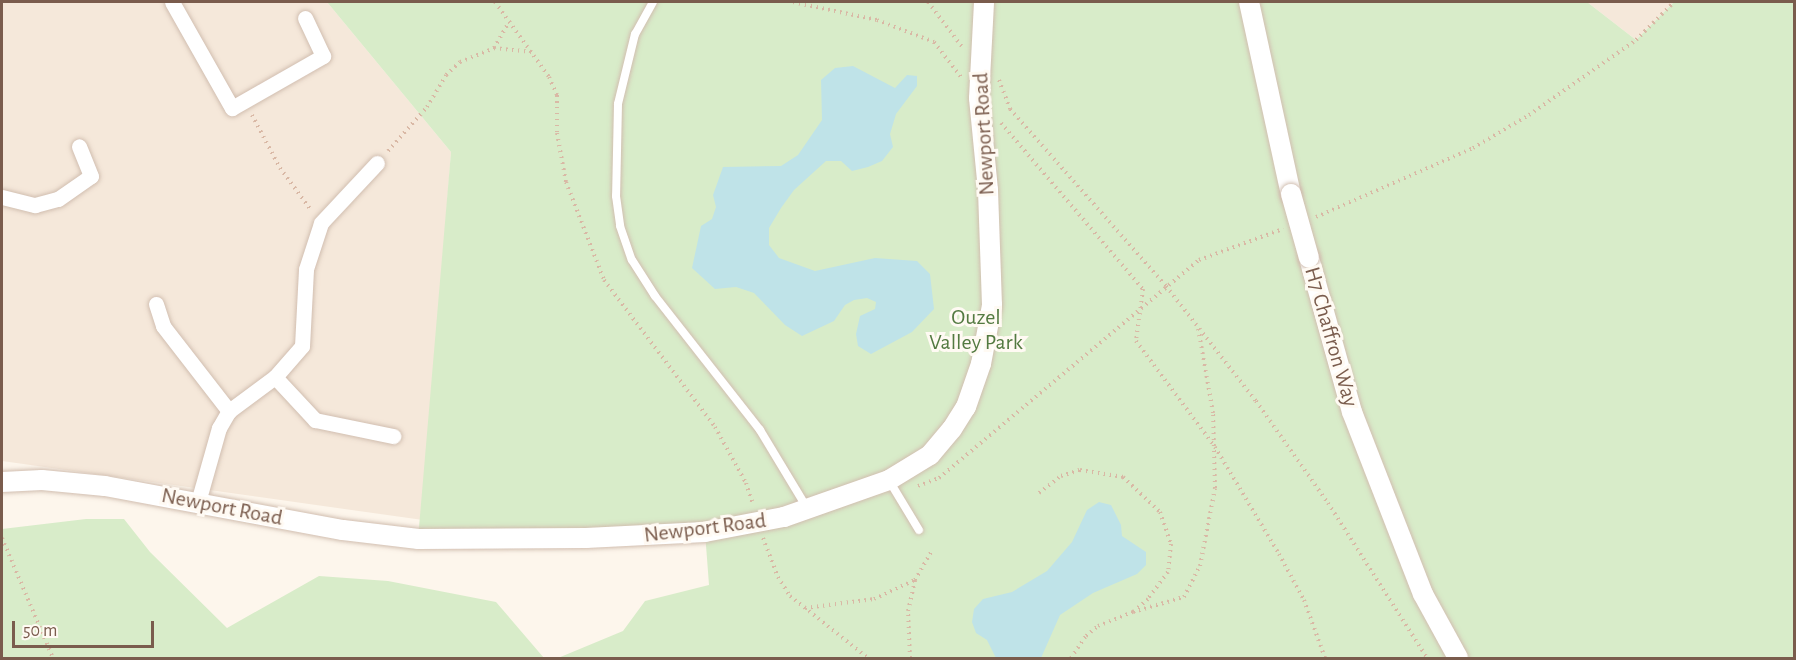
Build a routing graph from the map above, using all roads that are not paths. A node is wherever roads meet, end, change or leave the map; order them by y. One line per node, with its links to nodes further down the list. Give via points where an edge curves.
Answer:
1 (172, 2): 5 (street, via 232,108 323,56)
2 (653, 2): 16 (lane, via 631,45 618,104 616,196 620,226 632,260 655,296 760,430)
3 (984, 2): 13 (street, Newport Road, via 979,98 992,305 981,364 966,407 952,429 930,455)
4 (1249, 2): 18 (street, H7 Chaffron Way, bridge, via 1291,194 1356,423 1423,594)
5 (304, 18)
6 (80, 146): 8 (street, via 91,176 58,199 28,205)
7 (377, 163): 10 (street, via 321,223 306,268 302,346)
8 (2, 197)
9 (156, 304): 11 (street, via 163,326)
10 (275, 377): 11 (street); 12 (street, via 315,420)
11 (229, 411): 15 (street, via 219,428)
12 (393, 436)
13 (889, 480): 16 (street, Newport Road); 17 (lane)
14 (2, 482): 15 (street, Newport Road, via 42,480 105,486)
15 (198, 502): 16 (street, Newport Road, via 343,530 418,539 659,536 759,524)
16 (808, 510)
17 (919, 530)
18 (1458, 658)

